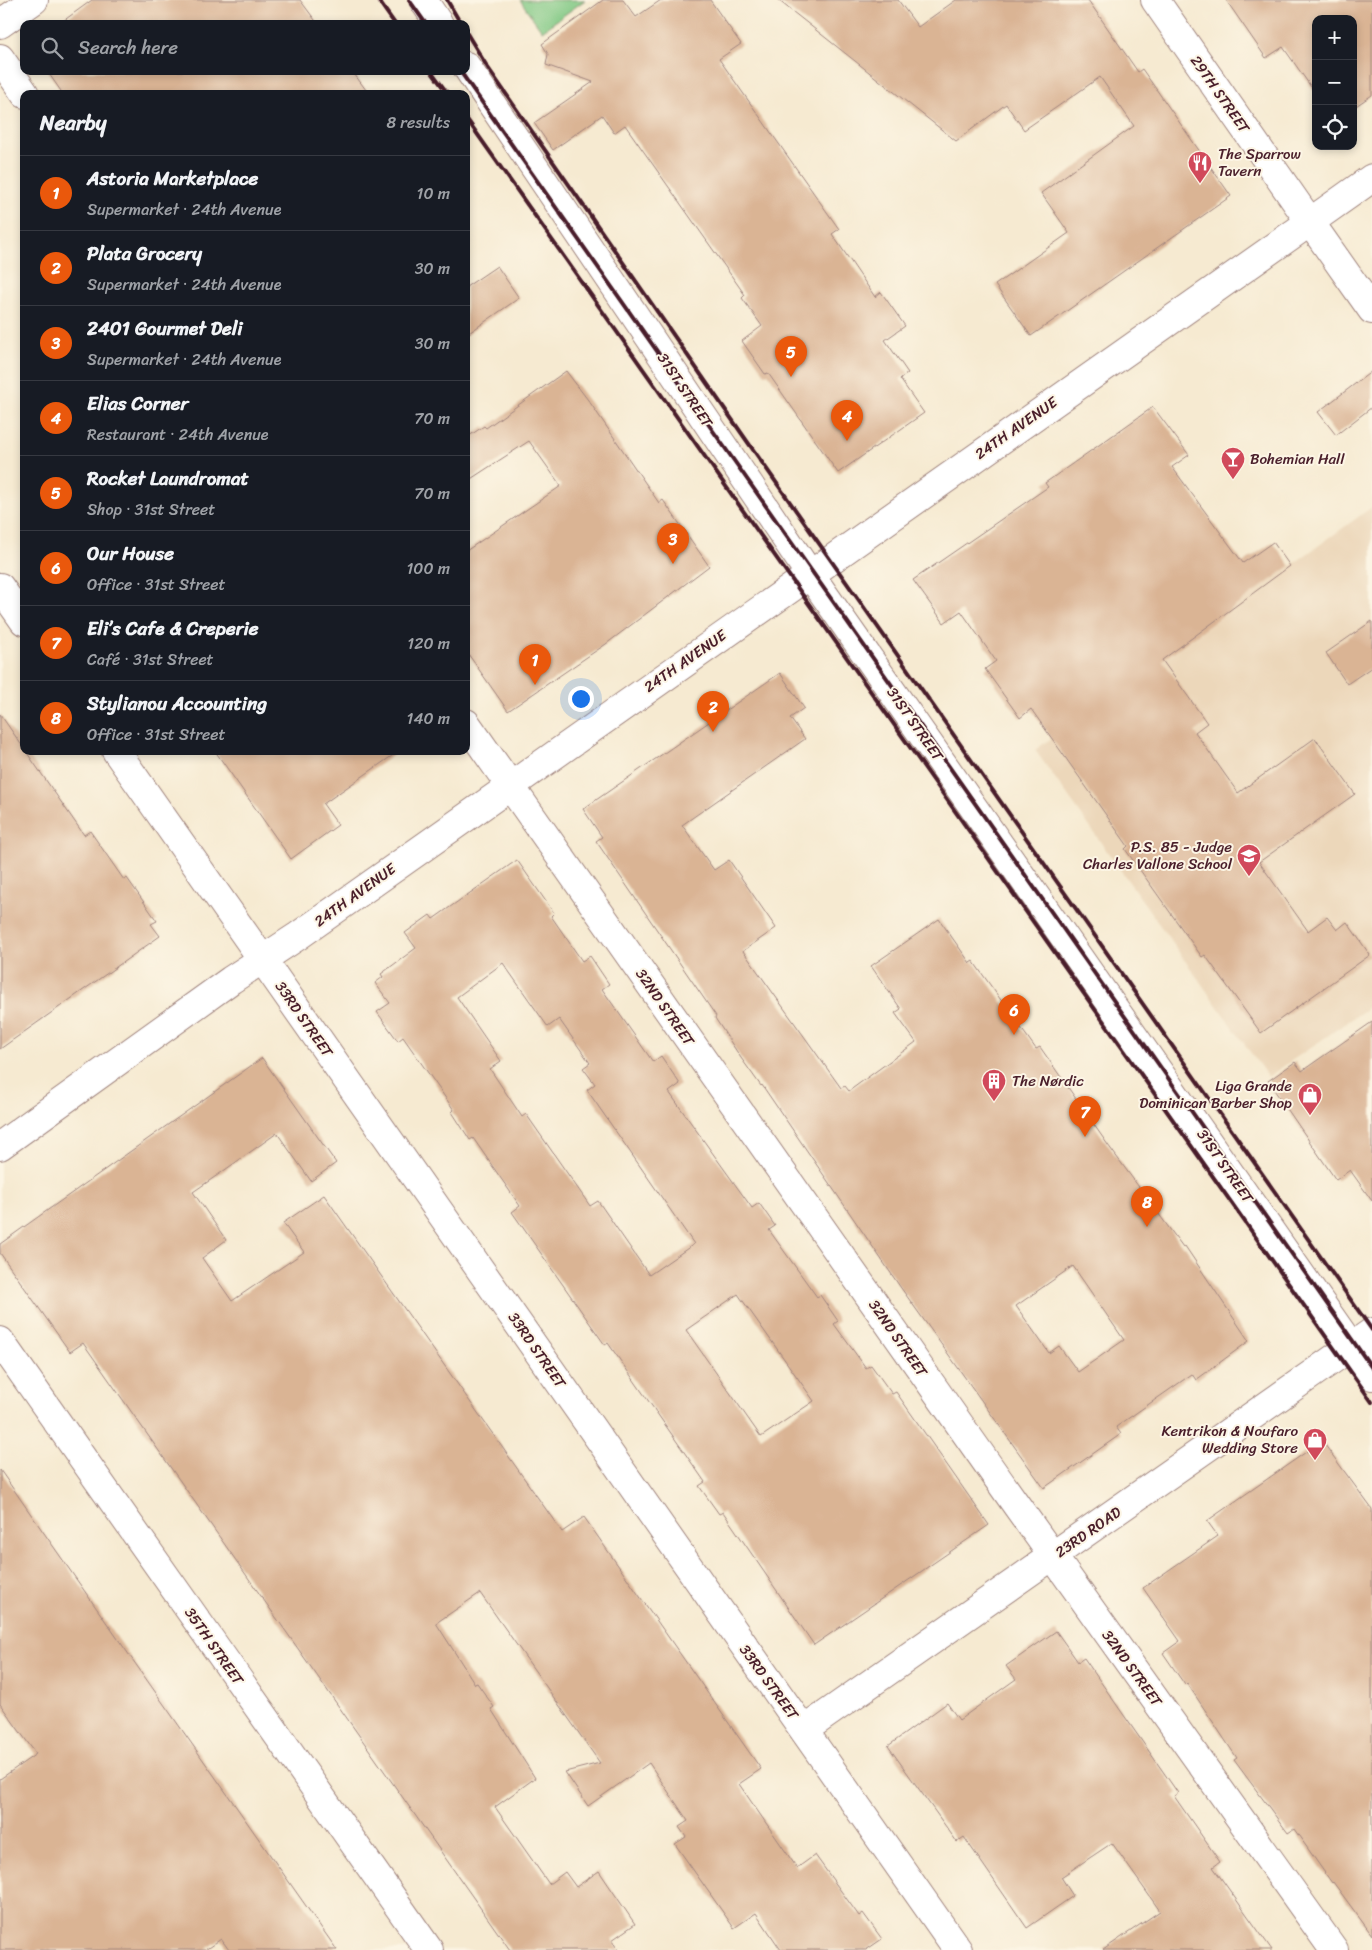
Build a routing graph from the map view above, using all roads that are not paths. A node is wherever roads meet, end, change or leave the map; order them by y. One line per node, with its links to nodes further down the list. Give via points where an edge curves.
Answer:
1 (34, 0): 5 (street)
2 (423, 0): 4 (street)
3 (1155, 0): 10 (street, 29TH STREET)
4 (436, 20)
5 (0, 24)
6 (0, 58): 8 (street)
7 (470, 72): 12 (street, 31ST STREET)
8 (22, 90)
9 (1372, 178): 10 (street, 24TH AVENUE)
10 (1310, 222): 11 (street, 29TH STREET); 12 (street, 24TH AVENUE)
11 (1372, 310)
12 (809, 573): 17 (street, 24TH AVENUE); 20 (street, 31ST STREET)
13 (0, 587): 14 (street)
14 (20, 615)
15 (470, 729): 17 (street, 32ND STREET)
16 (119, 755): 18 (street, 33RD STREET)
17 (509, 785): 18 (street, 24TH AVENUE); 23 (street, 32ND STREET)
18 (262, 960): 19 (street, 24TH AVENUE); 24 (street, 33RD STREET)
19 (0, 1146)
20 (1362, 1339): 22 (street, 31ST STREET); 23 (street, 23RD ROAD)
21 (0, 1342): 25 (street, 35TH STREET)
22 (1372, 1376)
23 (1053, 1557): 24 (street, 23RD ROAD); 27 (street, 32ND STREET)
24 (804, 1730): 26 (street, 33RD STREET)
25 (429, 1950)
26 (958, 1950)
27 (1334, 1950)

